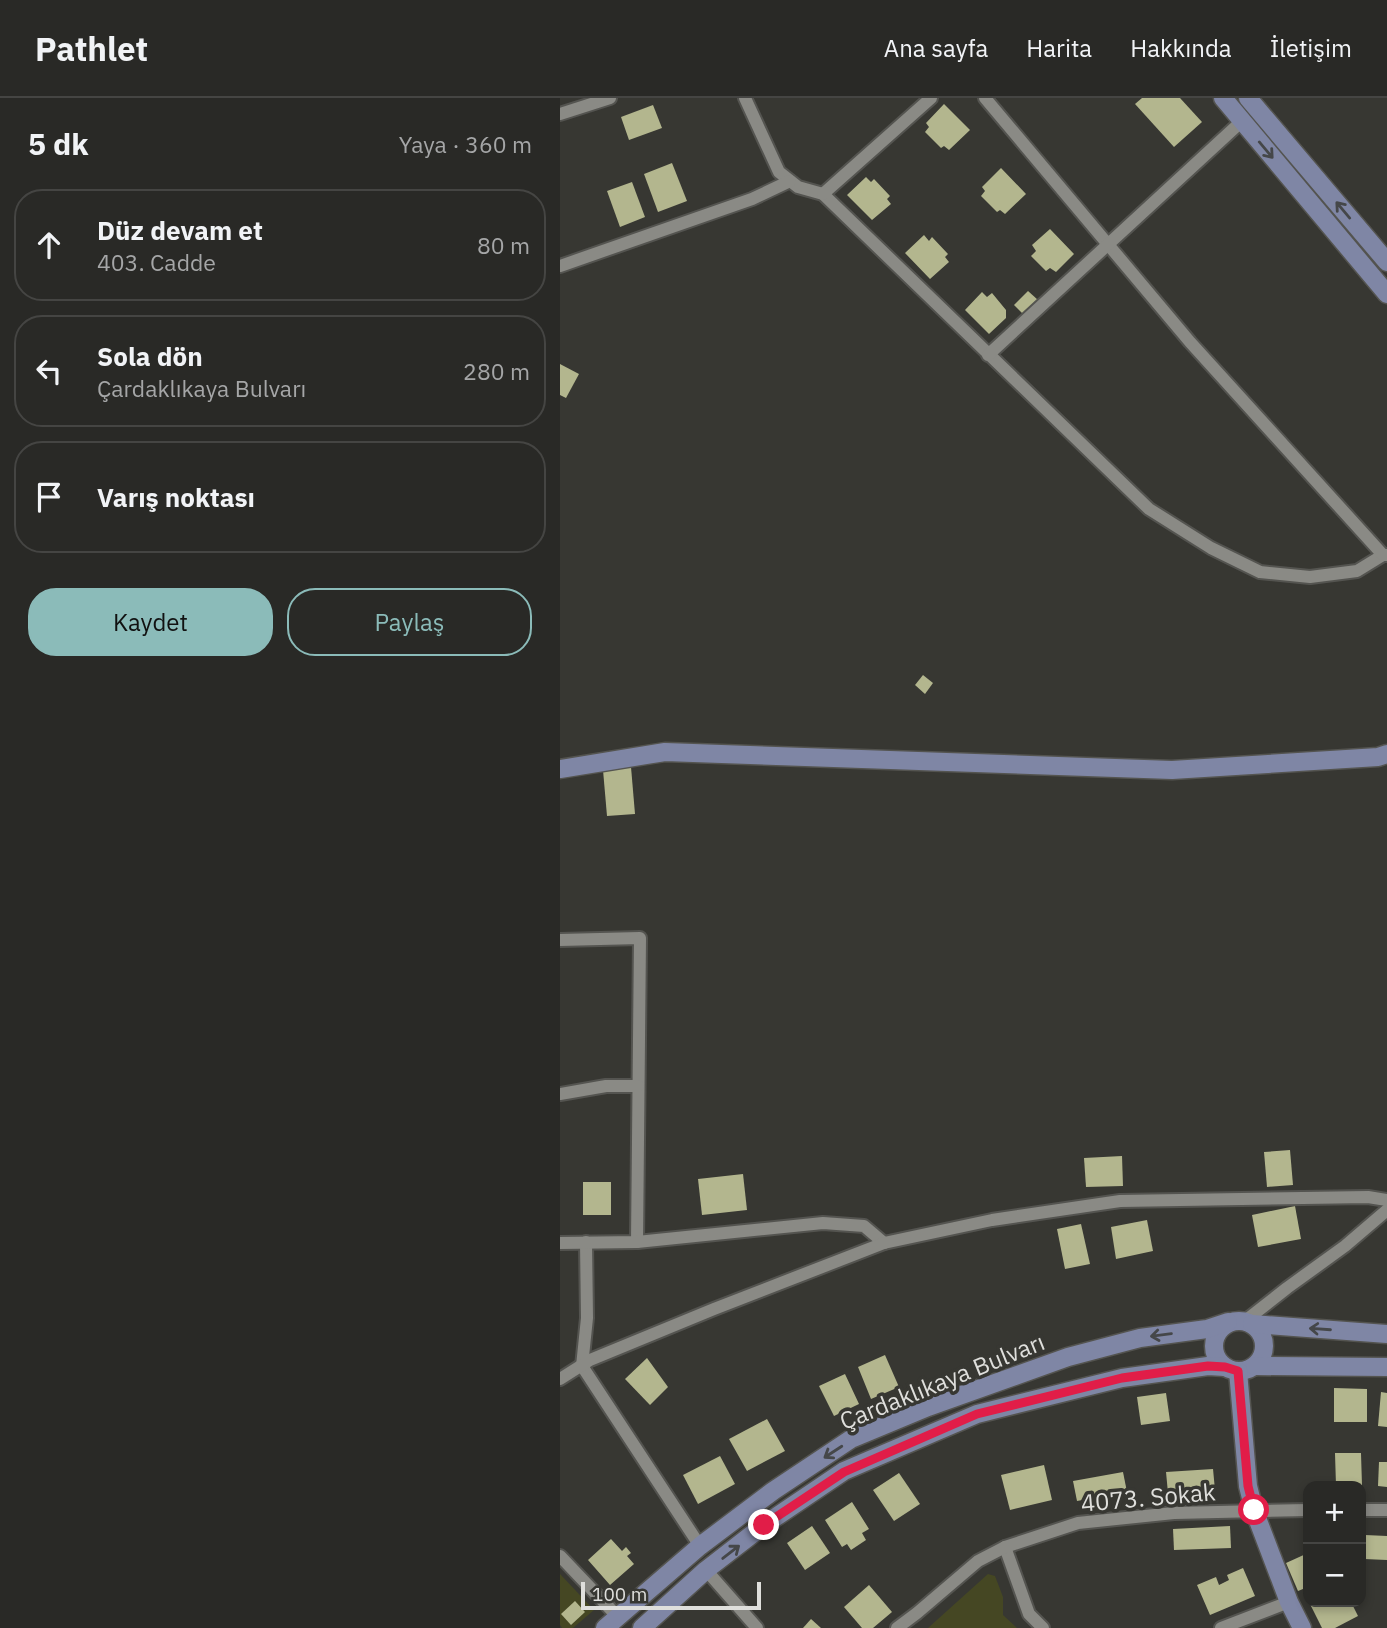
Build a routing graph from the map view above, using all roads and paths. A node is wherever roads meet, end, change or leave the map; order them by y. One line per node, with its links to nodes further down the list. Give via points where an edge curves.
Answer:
1 (610, 98): 7 (street)
2 (745, 98): 9 (street, via 779,172)
3 (930, 98): 10 (street)
4 (985, 98): 11 (street)
5 (1223, 98): 8 (main road)
6 (1248, 98): 12 (main road, one-way to 6)
7 (560, 114)
8 (1242, 121): 11 (street); 14 (main road, one-way to 14)
9 (790, 181): 10 (street); 13 (street, via 752,199)
10 (823, 194): 15 (street)
11 (1108, 244): 15 (street); 16 (street)
12 (1387, 262)
13 (560, 266)
14 (1387, 294)
15 (988, 355): 16 (street, via 1149,509 1211,548 1260,572 1310,577 1357,571)
16 (1385, 555)
17 (1387, 754): 18 (main road, via 1172,770 665,752)
18 (560, 769)
19 (560, 940): 20 (street, via 640,938)
20 (638, 1086): 21 (street); 24 (street)
21 (560, 1094)
22 (1387, 1200): 27 (street, via 1121,1201 992,1220)
23 (1387, 1210): 28 (street)
24 (637, 1241): 25 (street); 27 (street, via 823,1223 864,1226)
25 (586, 1242): 26 (street); 30 (street)
26 (560, 1243)
27 (884, 1243): 30 (street)
28 (1242, 1322): 29 (main road, Çardaklıkaya Bulvarı, one-way to 28); 32 (main road, via 1258,1329 1264,1344 1263,1352); 32 (main road, via 1221,1327 1213,1341 1216,1357); 38 (main road, Çardaklıkaya Bulvarı, one-way to 38, via 1140,1338 1069,1357 928,1407 852,1439)
29 (1387, 1335)
30 (582, 1366): 33 (street); 38 (street)
31 (1387, 1367): 32 (main road, Çardaklıkaya Bulvarı)
32 (1239, 1368): 34 (main road); 41 (main road, Çardaklıkaya Bulvarı, one-way to 32, via 844,1472 977,1414 1122,1378 1208,1366)
33 (560, 1380)
34 (1254, 1510): 35 (street, 4073. Sokak); 39 (street, 4073. Sokak, via 1078,1523); 42 (main road)
35 (1303, 1510)
36 (1366, 1510): 37 (street)
37 (1387, 1510)
38 (700, 1546): 43 (main road, Çardaklıkaya Bulvarı)
39 (1005, 1546): 46 (street, 4073. Sokak, via 978,1561); 47 (street, via 1029,1614)
40 (560, 1556): 43 (street)
41 (706, 1570): 44 (main road, Çardaklıkaya Bulvarı); 45 (street)
42 (1289, 1602): 48 (street); 49 (main road)
43 (611, 1622)
44 (642, 1628)
45 (757, 1628)
46 (897, 1628)
47 (1043, 1628)
48 (1221, 1628)
49 (1302, 1628)

